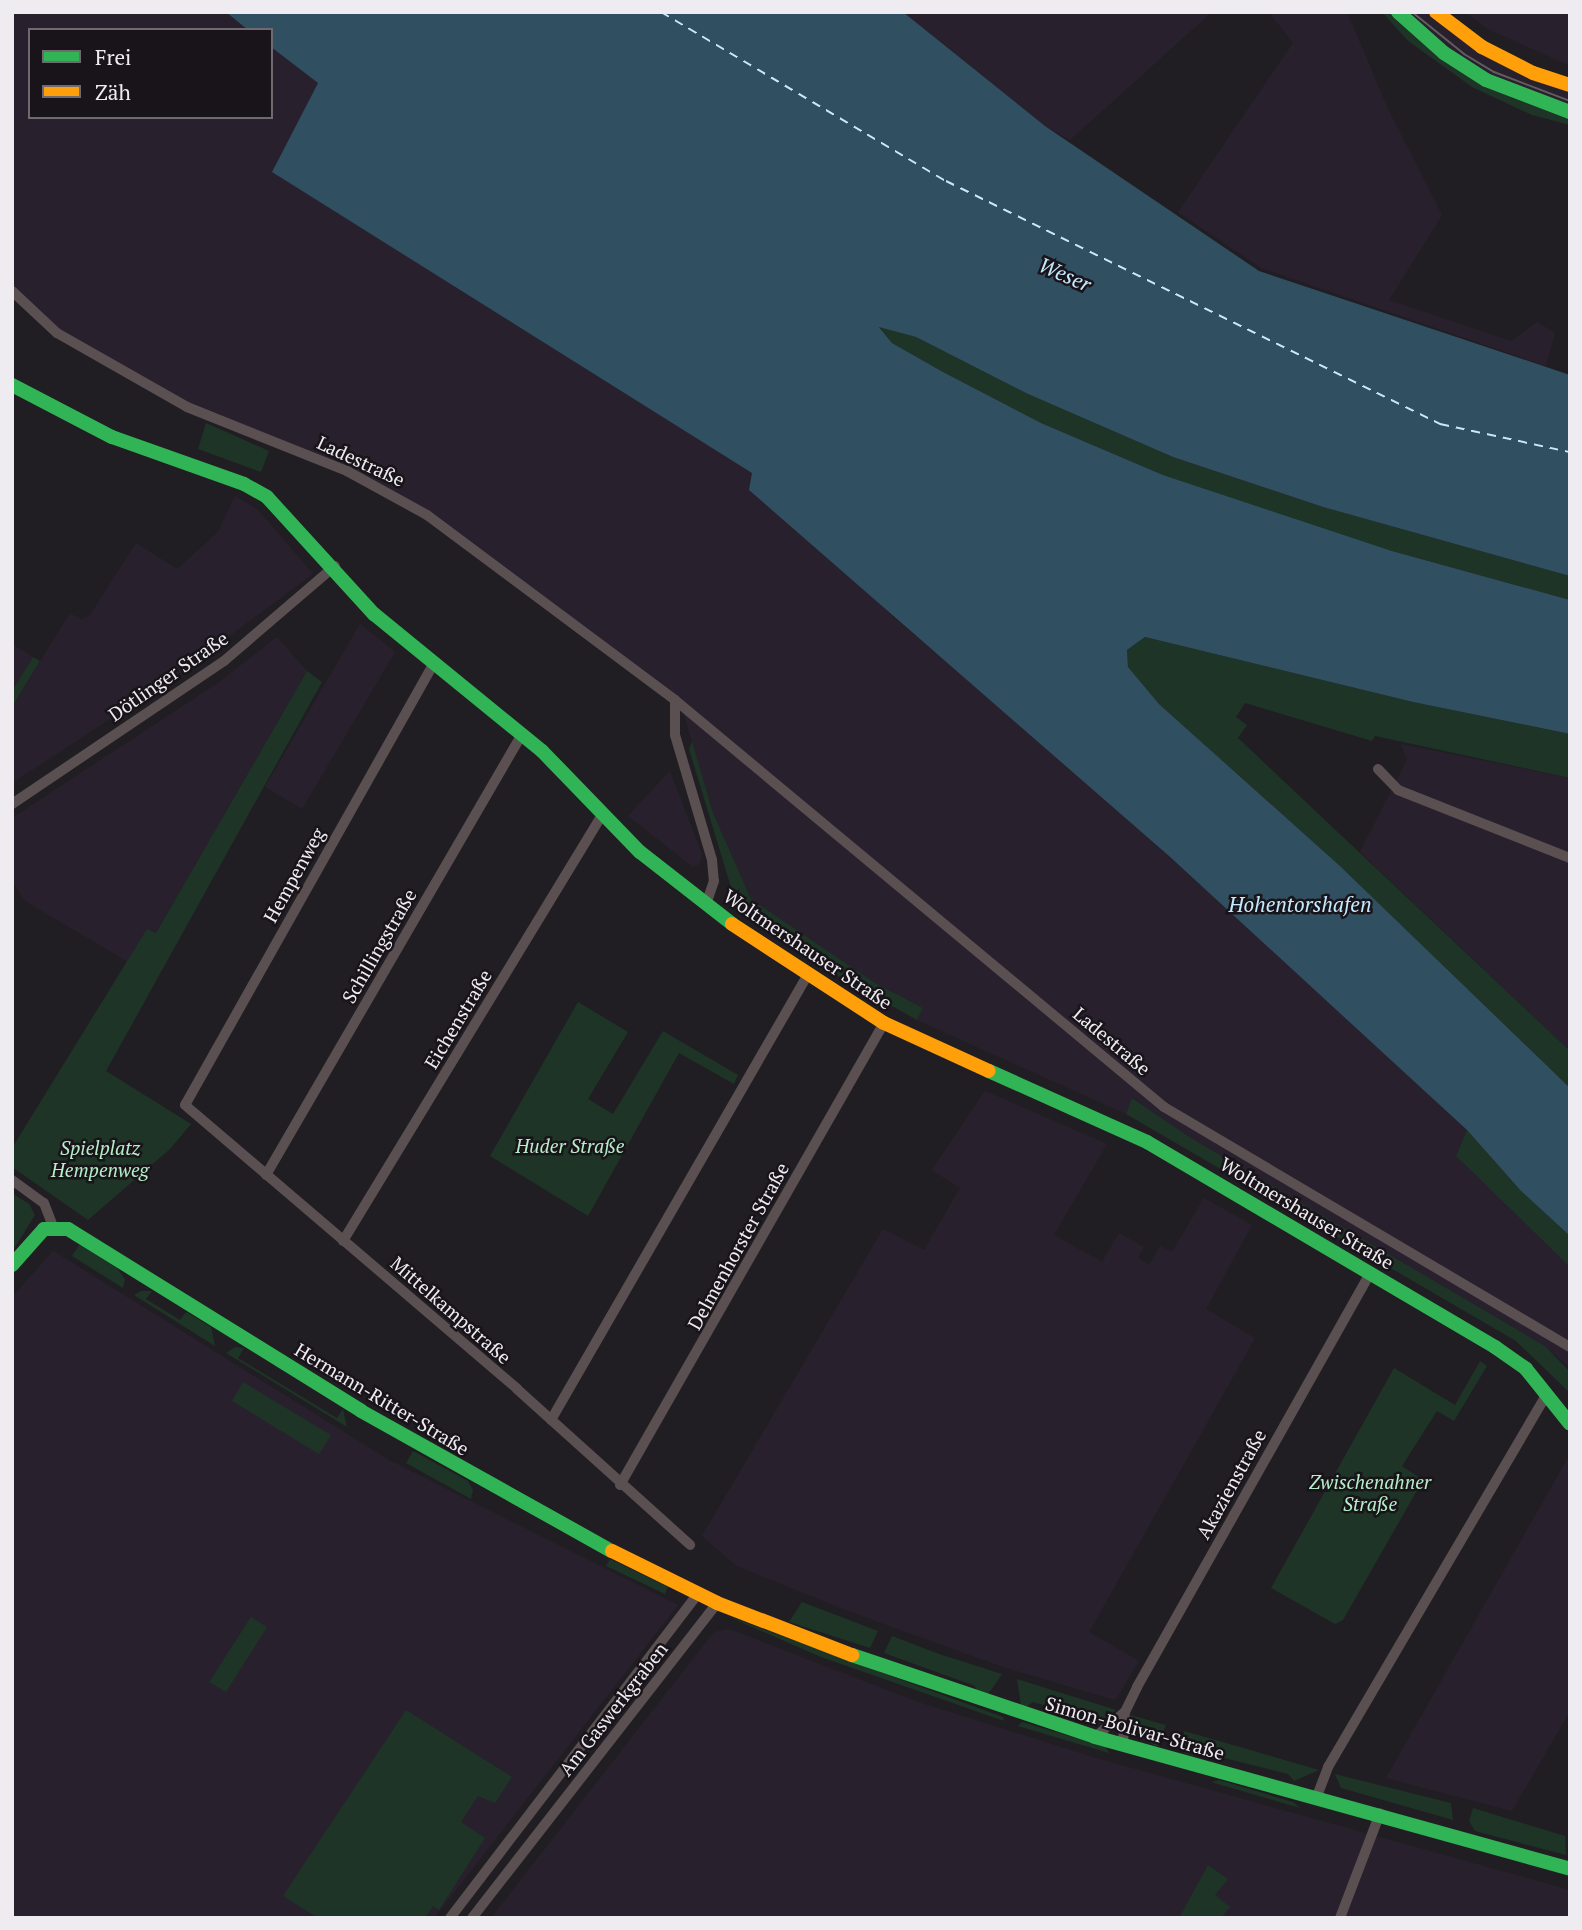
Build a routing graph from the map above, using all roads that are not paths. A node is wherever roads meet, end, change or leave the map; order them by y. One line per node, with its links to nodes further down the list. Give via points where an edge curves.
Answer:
1 (1398, 12): 4 (street, via 1444,53 1486,80)
2 (1436, 12): 3 (street, via 1482,47 1533,73)
3 (1570, 85)
4 (1570, 112)
5 (12, 291): 9 (street, Ladestraße, via 57,333 187,407 400,498)
6 (12, 385): 7 (street, Woltmershauser Straße, via 112,437 249,486 287,514)
7 (335, 566): 8 (street, Woltmershauser Straße, via 374,614); 12 (street, Dötlinger Straße, via 224,661)
8 (434, 663): 10 (street, Woltmershauser Straße); 18 (street, Hempenweg)
9 (675, 700): 15 (street, via 675,735 712,860 714,881); 25 (street, Ladestraße, via 1164,1107)
10 (522, 734): 13 (street, Woltmershauser Straße); 19 (street, Schillingstraße)
11 (1378, 769): 14 (street, via 1409,795)
12 (12, 804)
13 (602, 815): 15 (street, Woltmershauser Straße); 22 (street, Eichenstraße)
14 (1570, 858)
15 (706, 904): 16 (street, Woltmershauser Straße)
16 (807, 976): 17 (street, Woltmershauser Straße); 27 (street)
17 (884, 1023): 24 (street, Woltmershauser Straße, via 1147,1142); 29 (street, Delmenhorster Straße)
18 (185, 1105): 19 (street, Mittelkampstraße)
19 (266, 1175): 22 (street, Mittelkampstraße)
20 (12, 1180): 21 (street, via 44,1203)
21 (53, 1227): 23 (street, via 36,1237); 31 (street, Hermann-Ritter-Straße, via 68,1229 469,1474)
22 (343, 1241): 27 (street, Mittelkampstraße)
23 (12, 1265)
24 (1370, 1274): 26 (street, Woltmershauser Straße, via 1495,1347); 33 (street, Akazienstraße)
25 (1570, 1347)
26 (1547, 1393): 28 (street, Woltmershauser Straße); 36 (street, via 1328,1767)
27 (551, 1420): 29 (street, Mittelkampstraße)
28 (1570, 1423)
29 (620, 1485): 30 (street, Mittelkampstraße)
30 (691, 1545)
31 (698, 1594): 32 (street, Simon-Bolivar-Straße); 38 (street, Am Gaswerkgraben)
32 (717, 1603): 34 (street, Simon-Bolivar-Straße, via 908,1677); 39 (street, Am Gaswerkgraben)
33 (1125, 1712): 34 (street, Akazienstraße); 35 (street, Akazienstraße)
34 (1095, 1737): 35 (street, Simon-Bolivar-Straße)
35 (1123, 1745): 36 (street, Simon-Bolivar-Straße)
36 (1317, 1796): 37 (street, Simon-Bolivar-Straße)
37 (1380, 1813): 40 (street, Simon-Bolivar-Straße); 43 (street)
38 (524, 1825): 39 (street); 41 (street, Am Gaswerkgraben)
39 (537, 1836): 42 (street, Am Gaswerkgraben)
40 (1570, 1869)
41 (450, 1918)
42 (472, 1918)
43 (1340, 1918)

